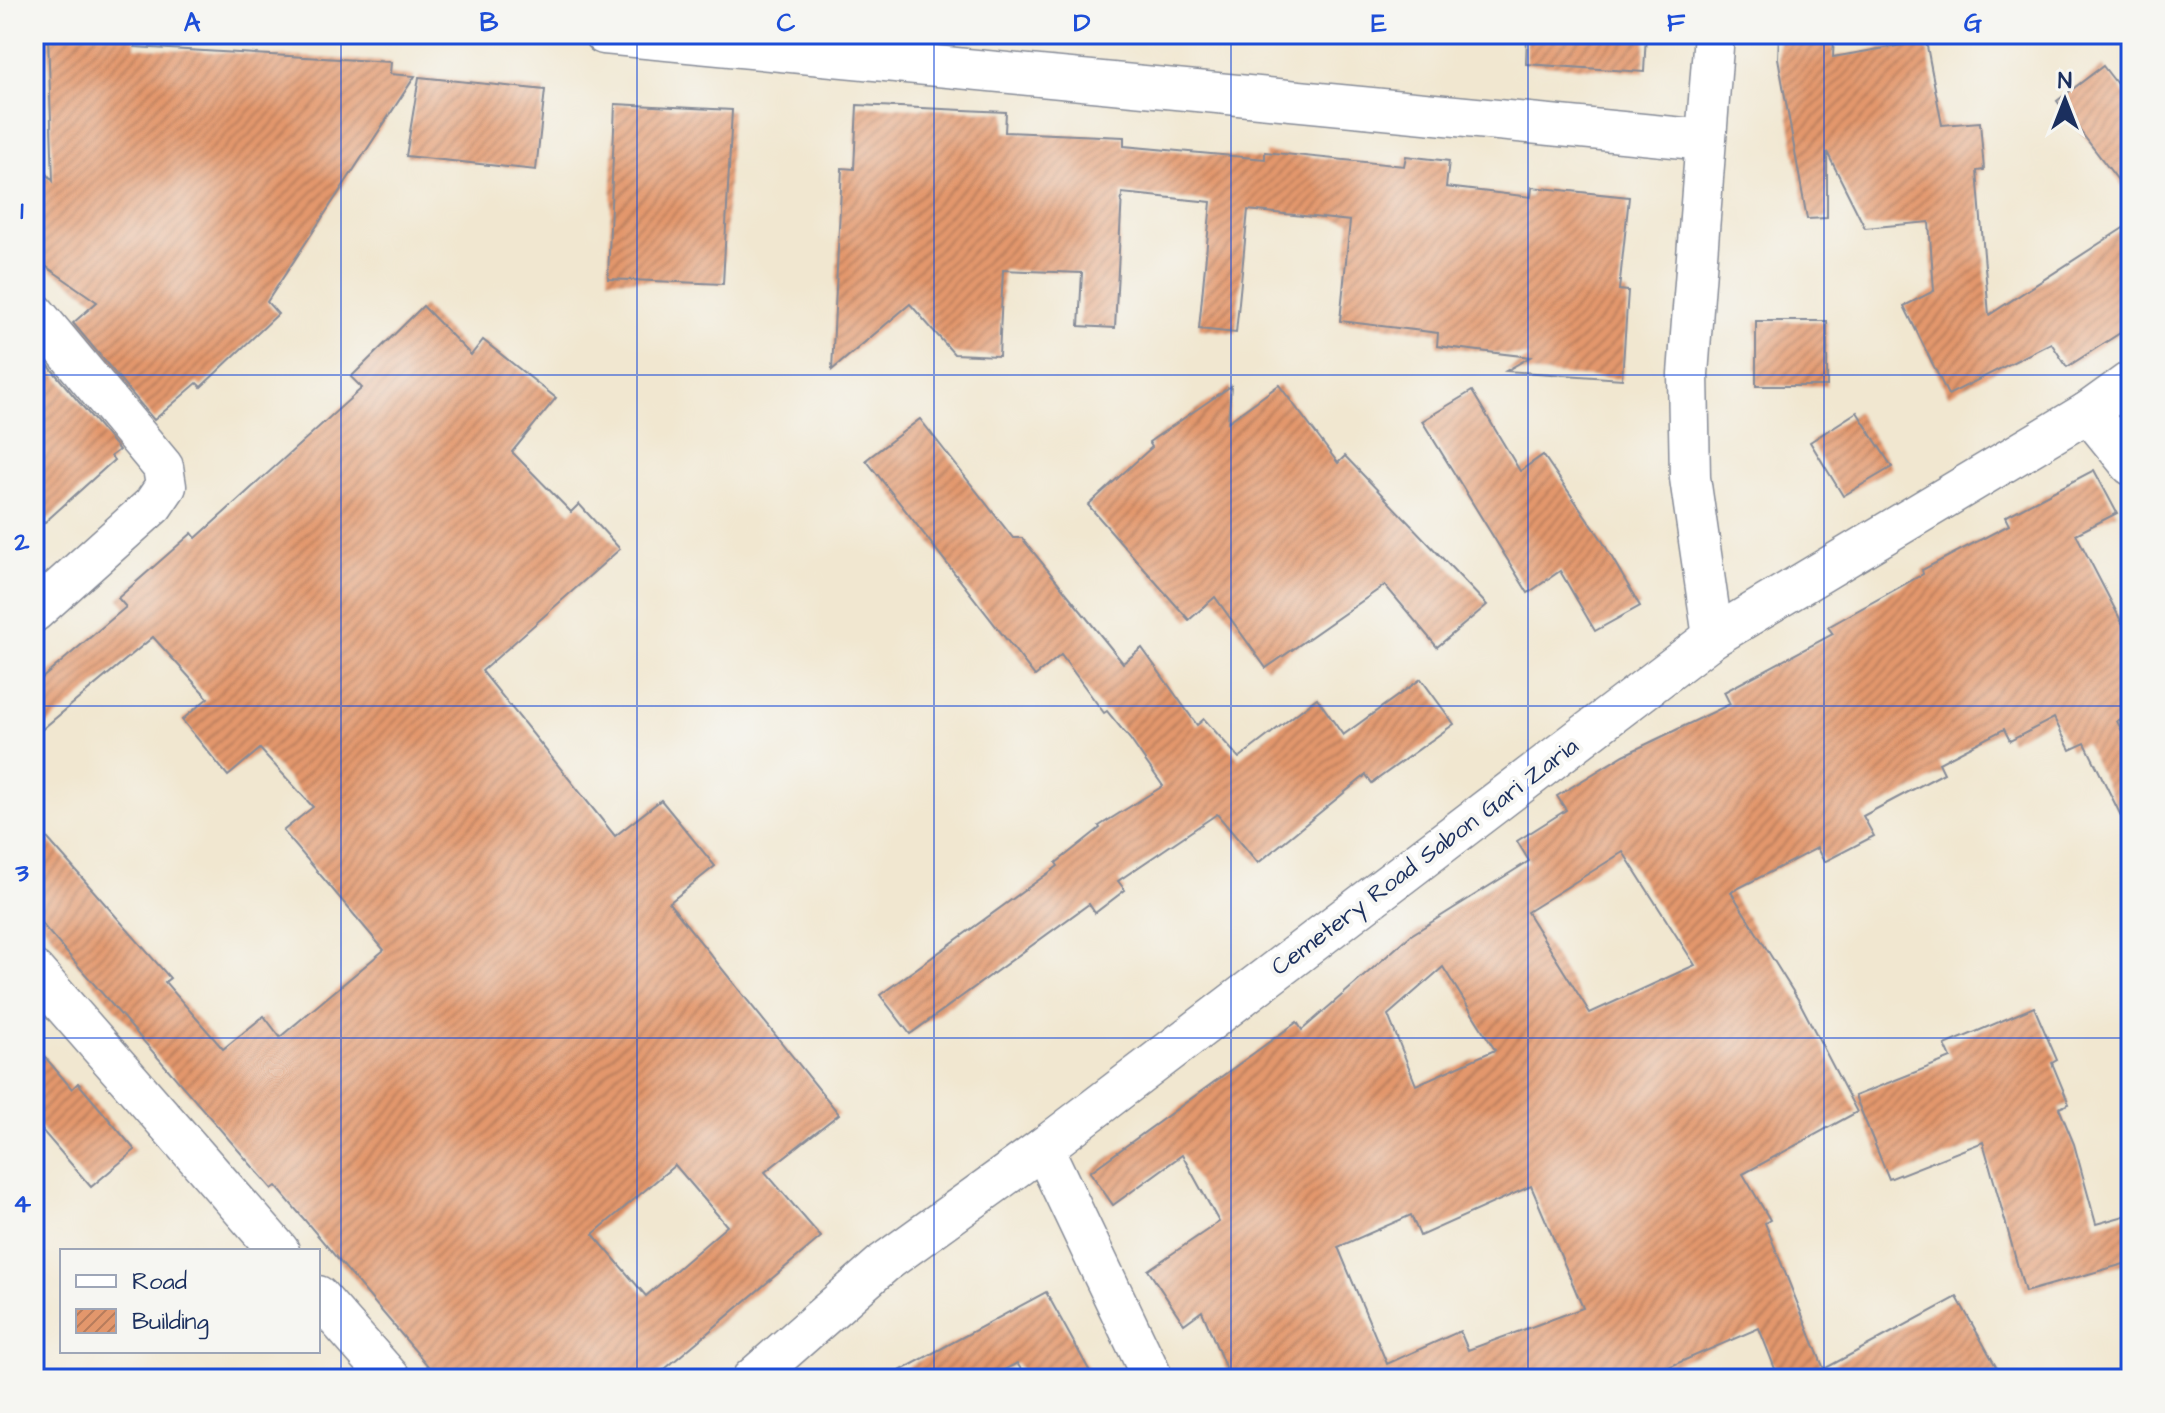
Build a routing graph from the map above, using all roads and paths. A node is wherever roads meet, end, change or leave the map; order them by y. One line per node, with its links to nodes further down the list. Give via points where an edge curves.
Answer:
1 (604, 34): 3 (street)
2 (1714, 34): 3 (street)
3 (1705, 140): 9 (street, via 1688,374 1690,478)
4 (34, 312): 8 (street, via 163,467 166,486 153,505)
5 (2131, 381): 6 (street, Cemetery Road Sabon Gari Zaria)
6 (2088, 412): 7 (street); 9 (street, Cemetery Road Sabon Gari Zaria)
7 (2131, 465)
8 (34, 612)
9 (1713, 637): 11 (street, Cemetery Road Sabon Gari Zaria)
10 (34, 971): 12 (street)
11 (1043, 1148): 15 (street, Cemetery Road Sabon Gari Zaria, via 884,1263); 16 (street)
12 (277, 1249)
13 (320, 1298): 14 (street)
14 (391, 1379)
15 (752, 1379)
16 (1153, 1379)

